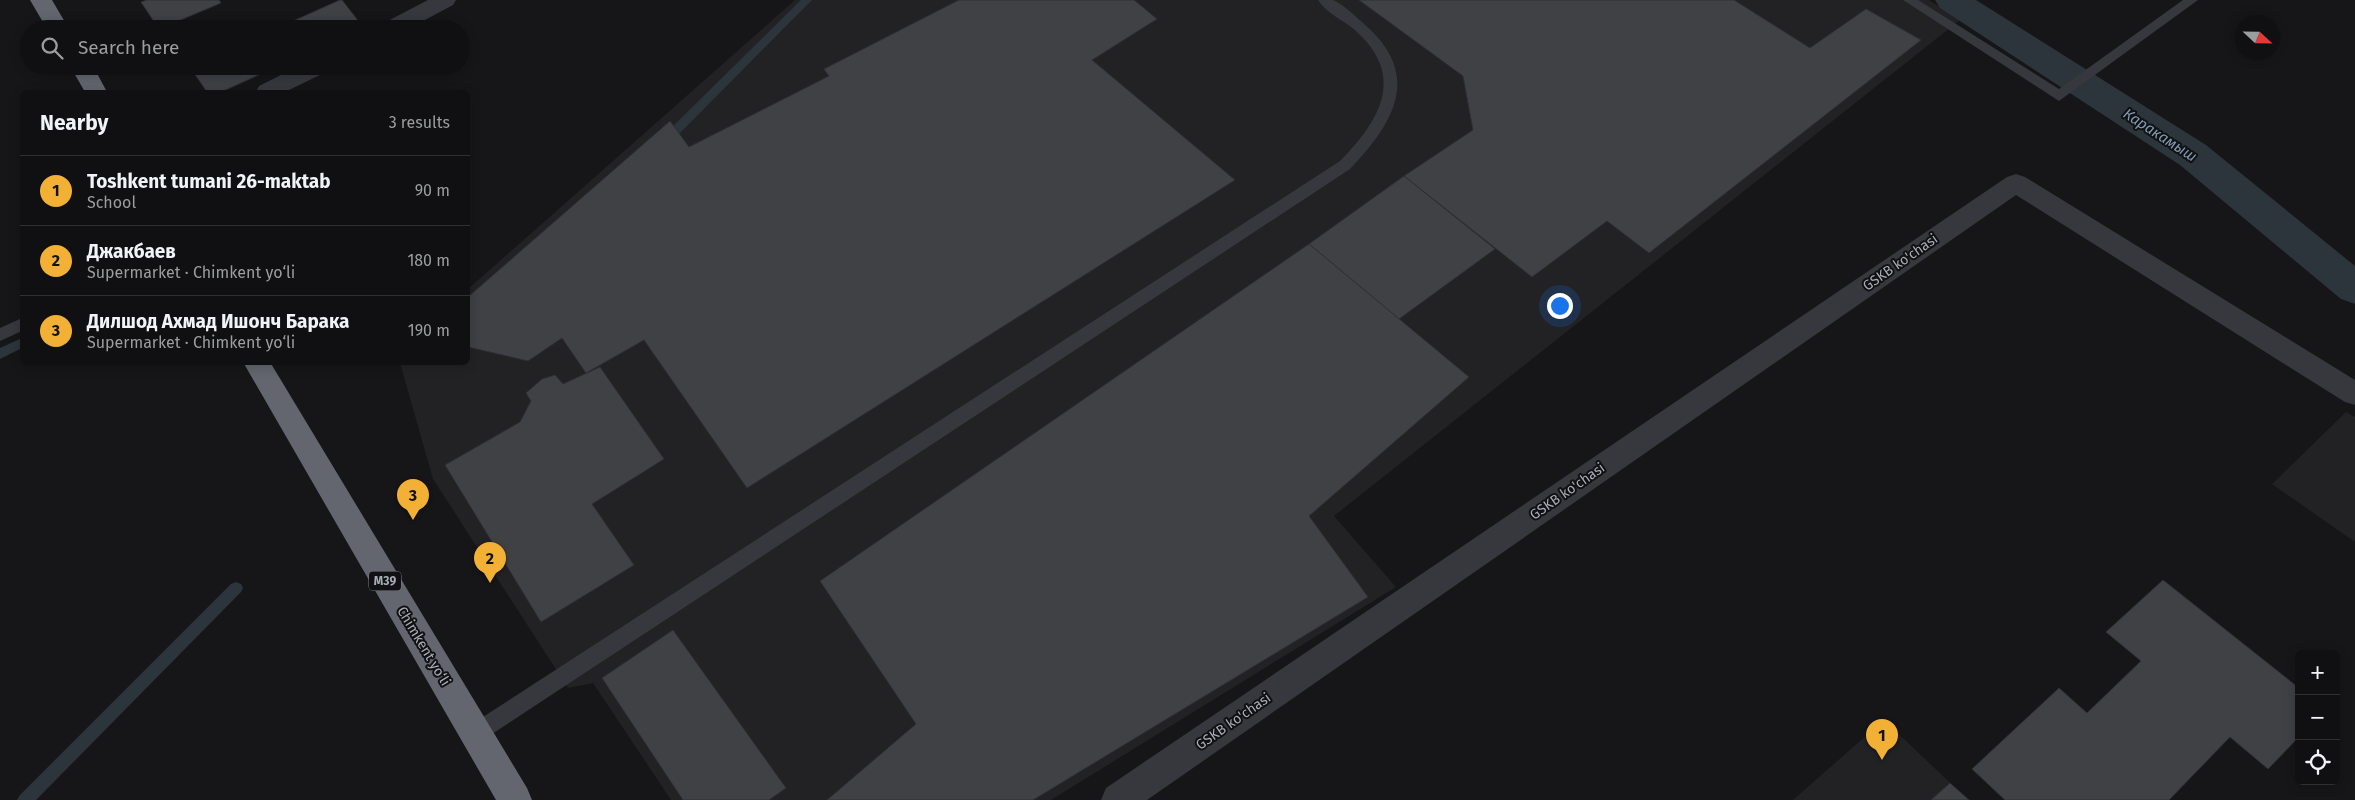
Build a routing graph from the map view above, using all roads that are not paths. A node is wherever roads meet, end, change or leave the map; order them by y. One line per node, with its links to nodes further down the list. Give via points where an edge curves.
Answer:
1 (41, 0): 6 (highway)
2 (445, 0): 7 (street)
3 (1324, 0): 16 (lane, via 1368,34 1389,62 1392,87 1385,114 1368,142 1345,164)
4 (1910, 0): 5 (lane, via 2059,96)
5 (2192, 0)
6 (53, 20)
7 (407, 20)
8 (86, 75): 10 (highway)
9 (300, 75): 11 (street)
10 (95, 90)
11 (271, 90)
12 (20, 325): 13 (lane)
13 (0, 335)
14 (258, 365): 16 (highway, Chimkent yo‘li / M39)
15 (2355, 394): 18 (street, GSKB ko'chasi, via 2016,183)
16 (476, 733): 17 (highway, Chimkent yo‘li / M39)
17 (516, 800)
18 (1118, 800)

